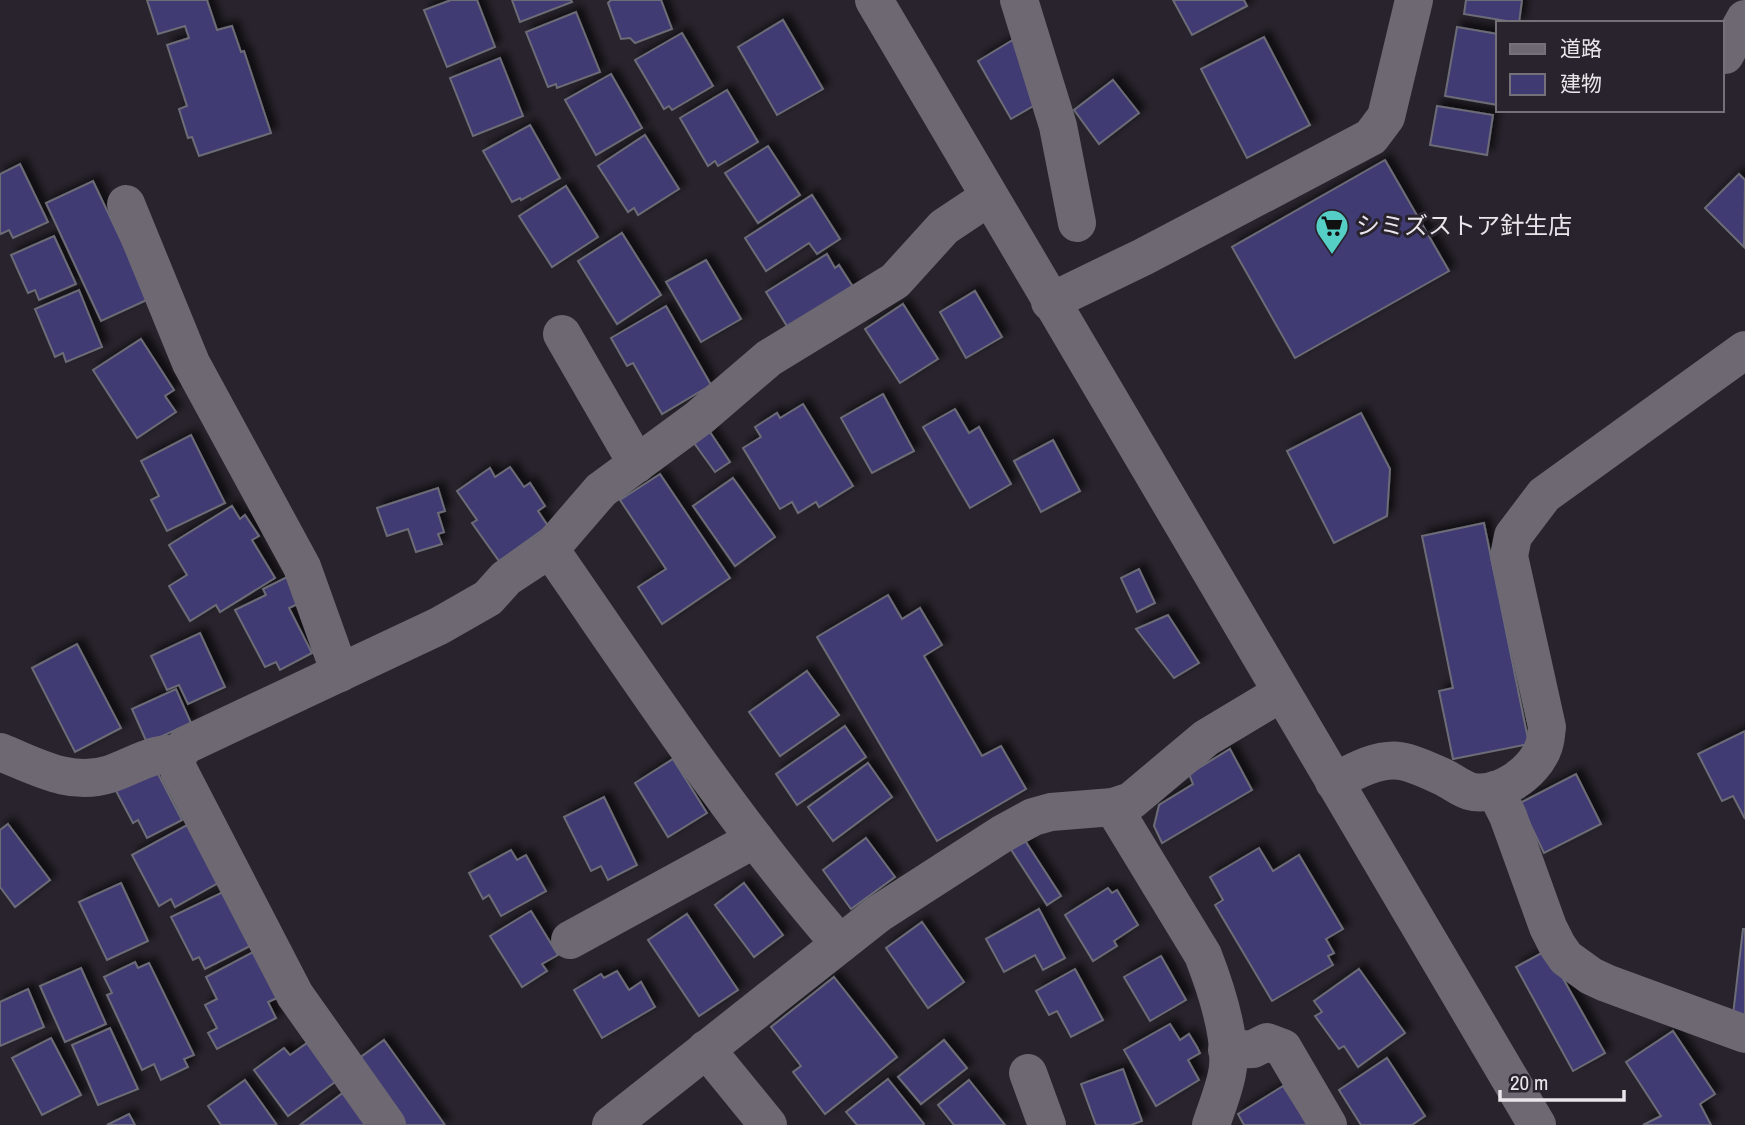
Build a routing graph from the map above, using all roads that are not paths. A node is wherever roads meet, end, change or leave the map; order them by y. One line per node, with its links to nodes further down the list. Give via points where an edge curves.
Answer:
1 (874, 0): 6 (street)
2 (1019, 0): 8 (street, via 1058,126)
3 (1415, 0): 9 (street, via 1385,117 1371,137)
4 (1745, 19): 5 (street)
5 (1725, 55)
6 (989, 197): 9 (street); 12 (street, via 944,227 895,281 769,358)
7 (126, 204): 14 (street, via 191,363 302,566)
8 (1077, 223)
9 (1050, 302): 15 (street)
10 (562, 334): 12 (street)
11 (1745, 349): 19 (street, via 1544,495 1513,536 1508,556 1547,727 1543,749 1525,773)
12 (637, 464): 13 (street, via 601,490)
13 (550, 550): 14 (street, via 506,578 475,607); 21 (street)
14 (340, 673): 17 (street, via 186,745)
15 (1281, 693): 18 (street); 20 (street, via 1206,738 1131,801)
16 (0, 752): 17 (street, via 52,774 79,778 109,775 162,754)
17 (178, 754): 28 (street, via 179,771 295,996)
18 (1334, 782): 19 (street, via 1366,766 1401,761 1469,791); 34 (street)
19 (1495, 790): 24 (street, via 1548,927 1566,958 1598,979)
20 (1113, 807): 23 (street, via 1033,817 878,914); 26 (street, via 1203,955)
21 (755, 839): 22 (street); 23 (street)
22 (570, 940)
23 (840, 944): 25 (street)
24 (1745, 1034)
25 (706, 1049): 29 (street); 30 (street)
26 (1227, 1049): 32 (street, via 1228,1066); 33 (street, via 1253,1049 1267,1042 1283,1048)
27 (1028, 1073): 31 (street)
28 (387, 1125)
29 (611, 1125)
30 (768, 1125)
31 (1047, 1125)
32 (1211, 1125)
33 (1328, 1125)
34 (1537, 1125)

